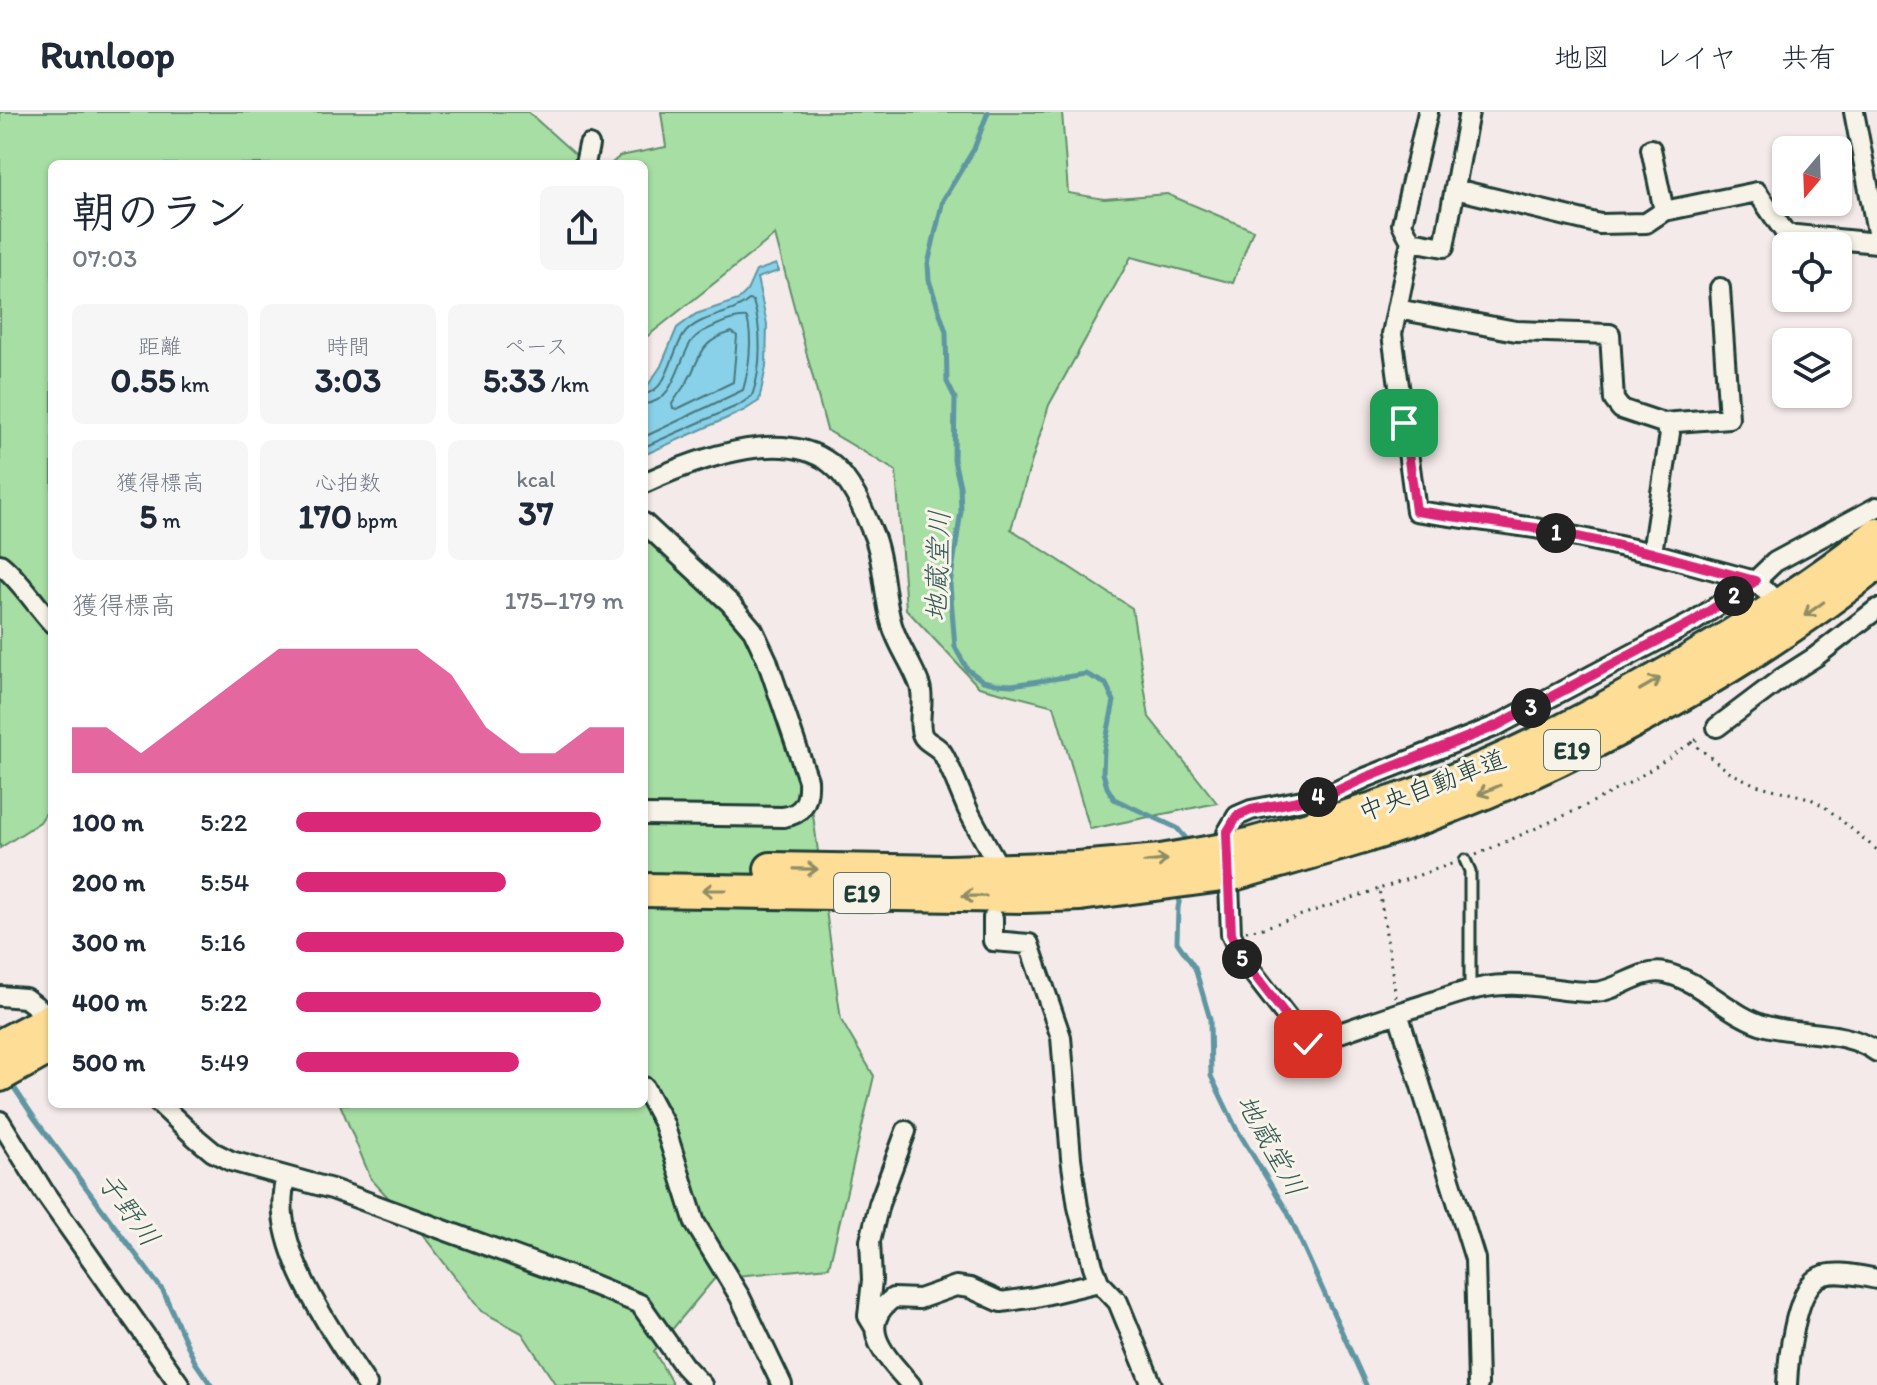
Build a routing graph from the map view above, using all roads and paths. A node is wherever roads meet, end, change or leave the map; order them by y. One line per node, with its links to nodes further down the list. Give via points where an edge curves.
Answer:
1 (1428, 112): 10 (street, via 1402,224)
2 (1469, 112): 7 (street)
3 (1854, 112): 9 (street)
4 (589, 145): 6 (street)
5 (1651, 149): 8 (street)
6 (586, 160)
7 (1455, 189): 8 (street, via 1600,224 1646,223); 10 (street, via 1444,247)
8 (1664, 211): 11 (street, via 1757,192 1786,234)
9 (1877, 232)
10 (1411, 241): 13 (street)
11 (1877, 243)
12 (1720, 288): 14 (street, via 1729,418)
13 (1397, 309): 14 (street, via 1516,331 1610,334 1614,400 1621,409); 19 (street, via 1392,334 1416,511 1535,528)
14 (1663, 423): 19 (street, via 1670,433)
15 (648, 481): 30 (street, via 688,463 760,447 816,455 838,470 874,536 893,628 921,689 923,738 942,751)
16 (1877, 507): 22 (street, via 1775,562)
17 (648, 527): 28 (street, via 753,630 808,780 809,797 792,816)
18 (1877, 535): 31 (highway, 中央自動車道 / E19, one-way to 18, via 1435,788 1588,718 1743,630)
19 (1652, 553): 22 (street)
20 (1877, 563): 31 (highway, 中央自動車道 / E19, one-way to 31, via 1697,684 1520,777 1342,843)
21 (0, 564): 25 (street)
22 (1755, 581): 23 (street); 38 (street, via 1693,622 1496,726 1328,795 1237,816 1227,833)
23 (1770, 595)
24 (1877, 609): 26 (street, via 1809,651)
25 (48, 619)
26 (1717, 727): 27 (path)
27 (1691, 742): 29 (path, via 1729,772 1756,785 1824,806); 32 (path, via 1633,781)
28 (648, 815)
29 (1877, 850)
30 (994, 858)
31 (1239, 860): 34 (highway, 中央自動車道 / E19, bridge)
32 (1465, 860): 35 (path); 39 (lane, via 1470,871)
33 (648, 868): 34 (highway, 中央自動車道 / E19, one-way to 34, via 949,872)
34 (1079, 881): 36 (highway, 中央自動車道 / E19, one-way to 36, via 1024,896)
35 (1379, 889): 38 (path); 41 (path)
36 (648, 890)
37 (993, 918): 54 (street, via 993,941 1029,944 1054,1011 1078,1207)
38 (1231, 934): 41 (street, via 1243,960 1308,1044)
39 (1470, 989): 41 (street); 46 (street, via 1507,984 1599,992 1665,973 1764,1026 1840,1036)
40 (0, 996): 42 (street, via 25,998)
41 (1398, 1013): 62 (street, via 1475,1259)
42 (48, 1016)
43 (48, 1021): 44 (highway)
44 (0, 1046)
45 (48, 1048): 47 (highway)
46 (1877, 1052)
47 (0, 1075)
48 (648, 1094): 59 (street, via 664,1124 695,1223 740,1297)
49 (164, 1108): 52 (street, via 213,1152)
50 (0, 1121): 56 (street)
51 (906, 1131): 55 (street, via 870,1241 868,1316)
52 (286, 1178): 57 (street, via 281,1194 284,1220 303,1280); 58 (street, via 346,1194 640,1304)
53 (1877, 1279): 63 (street, via 1815,1279 1801,1304 1788,1354)
54 (1099, 1282): 55 (street, via 1001,1302 956,1286 919,1299 893,1298 882,1306); 61 (street, via 1118,1302)
55 (874, 1326): 60 (street, via 878,1343)
56 (180, 1385)
57 (367, 1385)
58 (702, 1385)
59 (782, 1385)
60 (911, 1385)
61 (1152, 1385)
62 (1478, 1385)
63 (1787, 1385)

